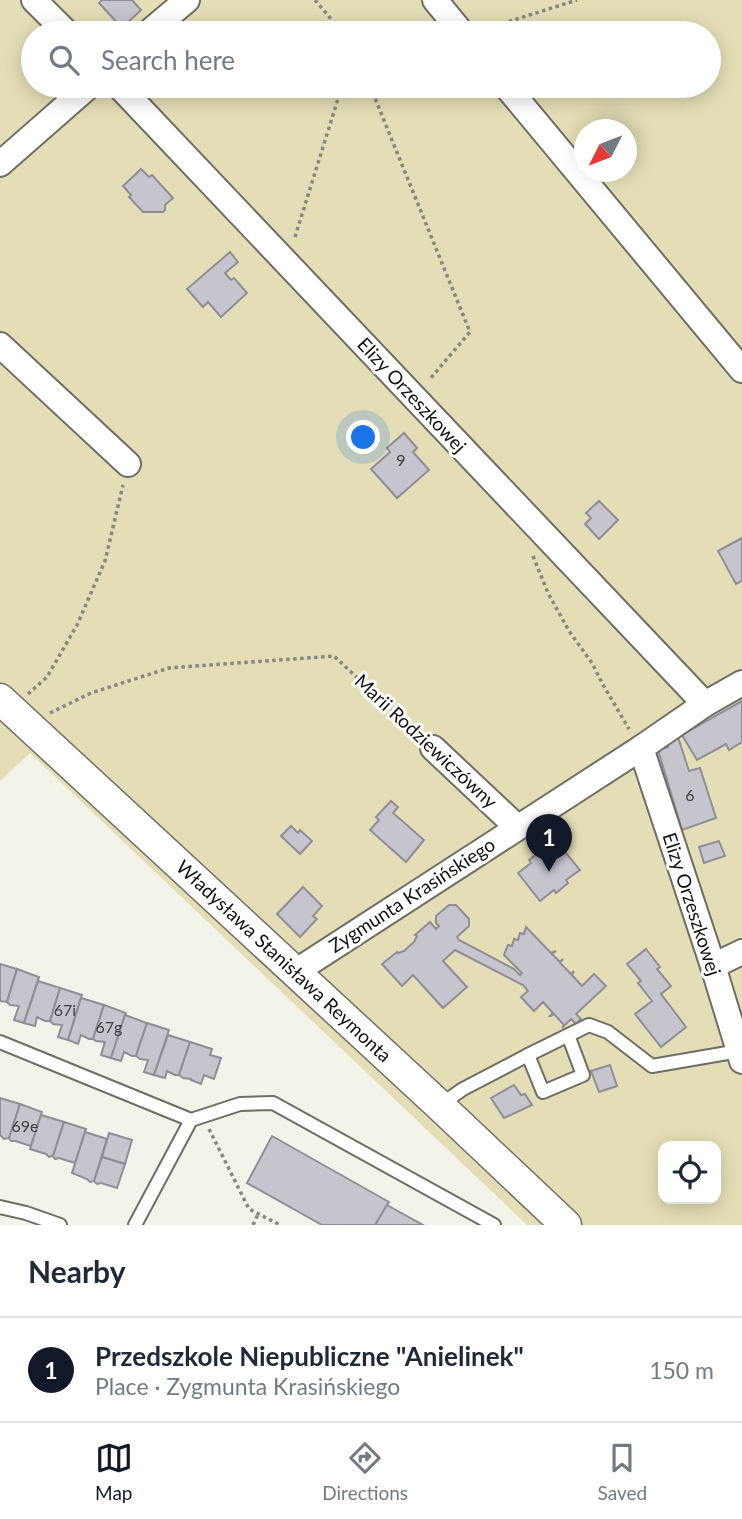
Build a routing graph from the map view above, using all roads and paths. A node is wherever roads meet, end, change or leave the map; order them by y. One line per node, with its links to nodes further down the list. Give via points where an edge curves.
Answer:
1 (34, 0): 6 (street)
2 (187, 0): 7 (street)
3 (315, 0): 8 (path)
4 (435, 0): 9 (street)
5 (577, 0): 10 (path)
6 (56, 21)
7 (162, 21)
8 (333, 21)
9 (460, 21)
10 (506, 21)
11 (75, 98): 16 (street)
12 (130, 98): 17 (street, Elizy Orzeszkowej)
13 (338, 98): 17 (path)
14 (375, 98): 20 (path, via 470,332)
15 (516, 98): 19 (street)
16 (0, 164)
17 (287, 263): 20 (street, Elizy Orzeszkowej)
18 (0, 345): 21 (street)
19 (742, 370)
20 (414, 397): 24 (street, Elizy Orzeszkowej)
21 (128, 464): 25 (path, via 106,561 77,625 47,677)
22 (531, 550): 27 (path, via 569,631 593,663)
23 (742, 683): 24 (street, Zygmunta Krasińskiego)
24 (705, 704): 27 (street, Zygmunta Krasińskiego)
25 (12, 711): 26 (path, Marii Rodziewiczówny, via 91,693 169,668 334,656); 31 (street, Władysława Stanisława Reymonta)
26 (433, 748): 28 (street, Marii Rodziewiczówny)
27 (641, 748): 28 (street, Zygmunta Krasińskiego); 30 (street, Elizy Orzeszkowej)
28 (517, 827): 31 (street, Zygmunta Krasińskiego)
29 (742, 952): 30 (street)
30 (713, 965): 35 (street, Elizy Orzeszkowej)
31 (295, 972): 36 (street, Władysława Stanisława Reymonta)
32 (568, 1035): 34 (lane); 34 (lane, via 583,1075 543,1092); 35 (lane, via 589,1025 608,1032 652,1066)
33 (0, 1042): 37 (lane)
34 (528, 1055): 36 (lane)
35 (741, 1056)
36 (439, 1105): 45 (street, Władysława Stanisława Reymonta)
37 (197, 1118): 39 (path, via 249,1209); 41 (lane); 44 (lane, via 240,1104 273,1103)
38 (0, 1208): 40 (lane)
39 (258, 1213): 42 (path); 43 (path)
40 (60, 1225)
41 (135, 1225)
42 (253, 1225)
43 (280, 1225)
44 (494, 1225)
45 (566, 1225)

